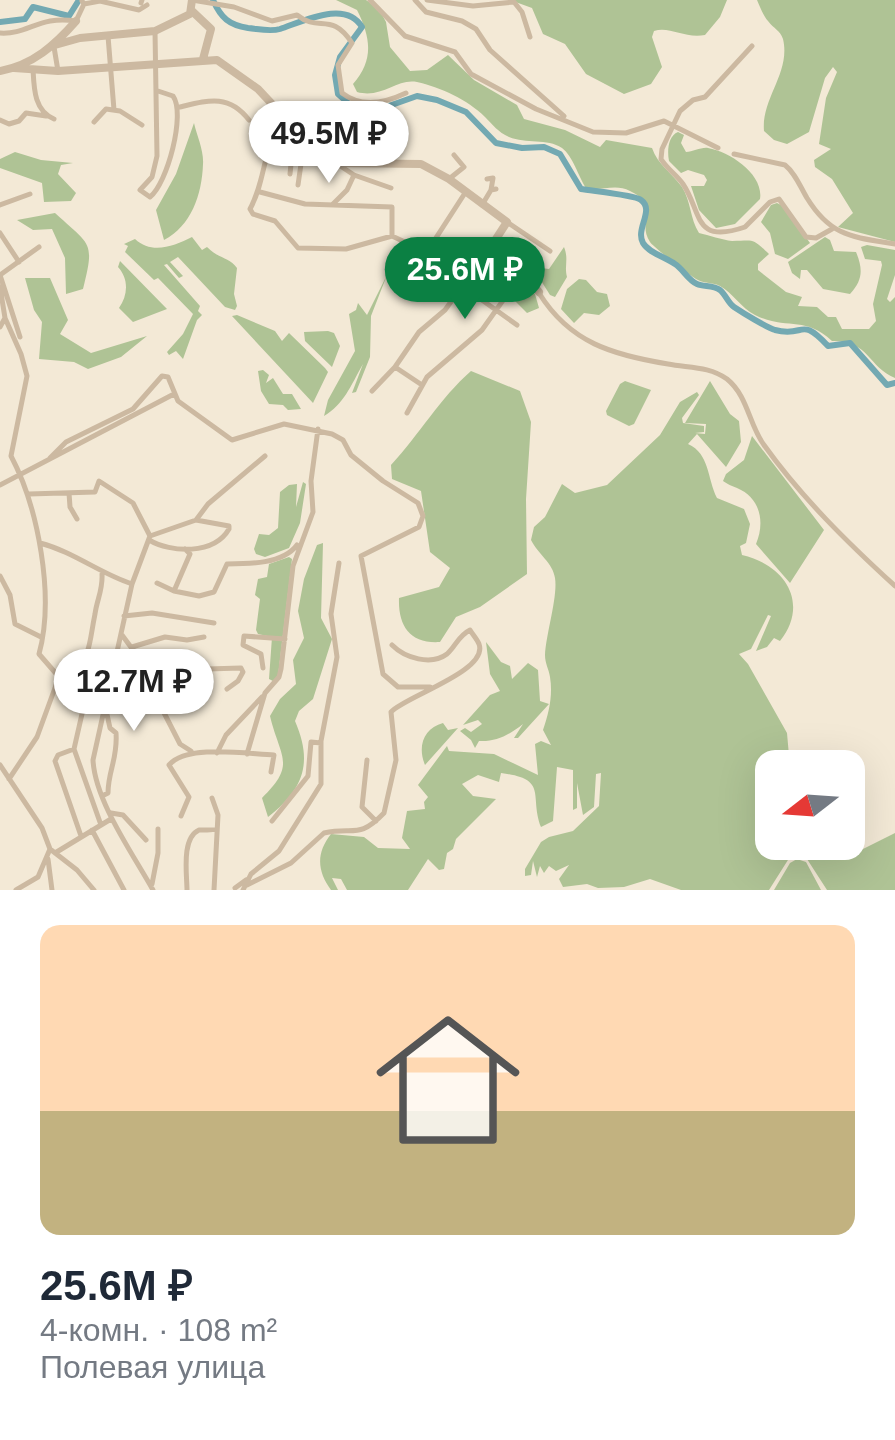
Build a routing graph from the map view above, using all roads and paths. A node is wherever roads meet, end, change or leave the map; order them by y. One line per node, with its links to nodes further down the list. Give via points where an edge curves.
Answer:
1 (192, 0): 7 (street); 23 (street, via 272,21 333,24 351,41 338,65 342,92 360,103)
2 (370, 0): 26 (street, via 405,36 455,52 482,81)
3 (415, 0): 26 (street, via 426,12 476,30)
4 (427, 0): 12 (street, via 514,2)
5 (83, 3): 6 (street, via 139,10); 8 (street)
6 (143, 3)
7 (192, 11): 9 (street); 15 (street, via 212,28)
8 (76, 21): 10 (street, via 52,19); 13 (street)
9 (155, 31): 11 (street); 16 (street)
10 (0, 34)
11 (108, 36): 13 (street); 17 (street)
12 (530, 37)
13 (55, 46): 18 (street); 21 (street)
14 (752, 46): 30 (street)
15 (202, 59): 16 (street); 32 (street, via 217,60 258,89 272,104)
16 (157, 64): 17 (street); 22 (street)
17 (110, 67): 21 (street); 25 (street)
18 (14, 68): 19 (street); 20 (street)
19 (32, 69): 21 (street); 27 (street, via 36,100 50,118 26,113 14,124)
20 (0, 70)
21 (58, 72)
22 (158, 91): 24 (street); 24 (street, via 156,162 142,194 152,197 159,188)
23 (406, 93)
24 (180, 107): 28 (street, via 225,100)
25 (114, 110): 29 (street); 31 (street)
26 (566, 118): 30 (street, via 601,132 635,131 658,120)
27 (0, 120)
28 (249, 120)
29 (94, 122)
30 (673, 124): 34 (street); 52 (street, via 661,159 685,187 704,227 745,227 779,199 806,237)
31 (142, 125)
32 (282, 133): 33 (street); 45 (street, via 267,152)
33 (293, 144): 35 (street); 39 (street)
34 (718, 148)
35 (303, 150): 38 (street); 43 (street)
36 (454, 154): 41 (street, via 464,168)
37 (734, 154): 52 (street, via 784,165)
38 (337, 163): 40 (street); 41 (street, via 421,164)
39 (290, 174)
40 (354, 175): 44 (street); 49 (street)
41 (449, 179): 46 (street)
42 (487, 180): 50 (street, via 493,178 493,190)
43 (298, 186)
44 (391, 188)
45 (260, 192): 49 (street); 54 (street, via 251,212 275,222 298,248 346,250)
46 (465, 193): 50 (street); 59 (street)
47 (30, 194): 48 (street)
48 (0, 204)
49 (333, 204): 54 (street, via 392,206)
50 (482, 205): 51 (street)
51 (507, 222): 55 (street); 58 (street)
52 (832, 229): 56 (street)
53 (0, 233): 60 (street)
54 (392, 236): 59 (street)
55 (494, 242): 62 (street); 64 (street)
56 (895, 244)
57 (39, 247): 60 (street)
58 (550, 251)
59 (423, 258): 62 (street)
60 (19, 262): 61 (street)
61 (0, 275): 69 (street)
62 (462, 286): 65 (street); 70 (street)
63 (0, 287): 66 (street)
64 (539, 292): 65 (street, via 520,279); 93 (street, via 571,333 611,350 723,376 744,400 756,433 808,498)
65 (495, 309): 67 (street); 71 (street, via 482,330)
66 (5, 318): 68 (street); 78 (street, via 26,376 11,456)
67 (517, 325)
68 (0, 328)
69 (20, 337)
70 (395, 367): 71 (street); 72 (street)
71 (422, 385): 75 (street)
72 (372, 391)
73 (174, 394): 74 (street); 74 (street, via 162,376); 76 (street, via 232,440 279,424)
74 (134, 412): 78 (street)
75 (406, 413)
76 (318, 429): 84 (street, via 313,512); 108 (street, via 343,440 351,455 421,509 419,527 361,556 383,674 398,687)
77 (264, 456): 83 (street)
78 (22, 475): 79 (street); 81 (street)
79 (1, 482)
80 (69, 493): 81 (street); 82 (street); 85 (street, via 95,492 97,482 105,484 133,502)
81 (29, 494): 86 (street)
82 (77, 519)
83 (196, 520): 85 (street); 87 (street, via 228,526 229,532 215,543)
84 (304, 528): 94 (street, via 291,552 248,566 227,564 214,592); 100 (street)
85 (149, 538): 87 (street, via 163,548); 92 (street)
86 (40, 543): 89 (street, via 82,558); 98 (street)
87 (185, 549): 94 (street, via 190,554)
88 (339, 563): 116 (street, via 331,614 337,657)
89 (102, 574): 92 (street); 106 (street, via 89,654)
90 (0, 576): 98 (street, via 15,624)
91 (157, 583): 94 (street)
92 (132, 584): 95 (street)
93 (895, 586)
94 (174, 590)
95 (124, 616): 96 (street, via 152,613); 97 (street)
96 (214, 624)
97 (122, 635): 102 (street); 115 (street)
98 (41, 637): 107 (street, via 39,654)
99 (204, 637): 102 (street, via 166,636)
100 (285, 639): 105 (street, via 244,636 243,646 261,654); 112 (street, via 279,677)
101 (392, 645): 108 (street, via 430,660 449,653 470,630 480,645 478,656 459,676)
102 (132, 647): 103 (street)
103 (136, 654): 104 (street); 110 (street)
104 (160, 661): 109 (street, via 241,668 240,679); 114 (street)
105 (264, 668)
106 (75, 676): 107 (street); 111 (street)
107 (59, 678): 124 (street, via 38,737)
108 (430, 687): 130 (street, via 391,712 396,760 384,814)
109 (227, 689)
110 (141, 691)
111 (87, 692): 115 (street); 117 (street)
112 (266, 693): 119 (street); 120 (street)
113 (204, 701): 114 (street)
114 (159, 703): 118 (street, via 180,744)
115 (103, 708): 125 (street, via 93,760); 125 (street, via 116,734 116,762)
116 (321, 743): 129 (street, via 311,742 308,776); 138 (street, via 316,797)
117 (74, 749): 131 (street); 135 (street, via 55,761)
118 (194, 752): 119 (street); 128 (street, via 169,762 189,797)
119 (217, 752): 120 (street)
120 (247, 754): 123 (street, via 274,755)
121 (368, 760): 130 (street, via 362,807)
122 (0, 765): 124 (street)
123 (271, 772)
124 (8, 779): 137 (street)
125 (104, 795): 127 (street)
126 (212, 798): 134 (street)
127 (111, 816): 131 (street); 136 (street, via 123,815); 140 (street)
128 (181, 816)
129 (272, 821)
130 (376, 821): 138 (street, via 362,832 324,833 291,864)
131 (101, 825): 133 (street)
132 (158, 829): 140 (street)
133 (92, 830): 135 (street); 144 (street)
134 (218, 830): 145 (street, via 193,834); 146 (street)
135 (81, 836): 137 (street)
136 (146, 840)
137 (51, 851): 141 (street, via 38,877); 142 (street); 143 (street)
138 (246, 885): 139 (street)
139 (235, 888)
140 (152, 889)
141 (16, 890)
142 (52, 890)
143 (94, 890)
144 (124, 890)
145 (187, 890)
146 (214, 890)

